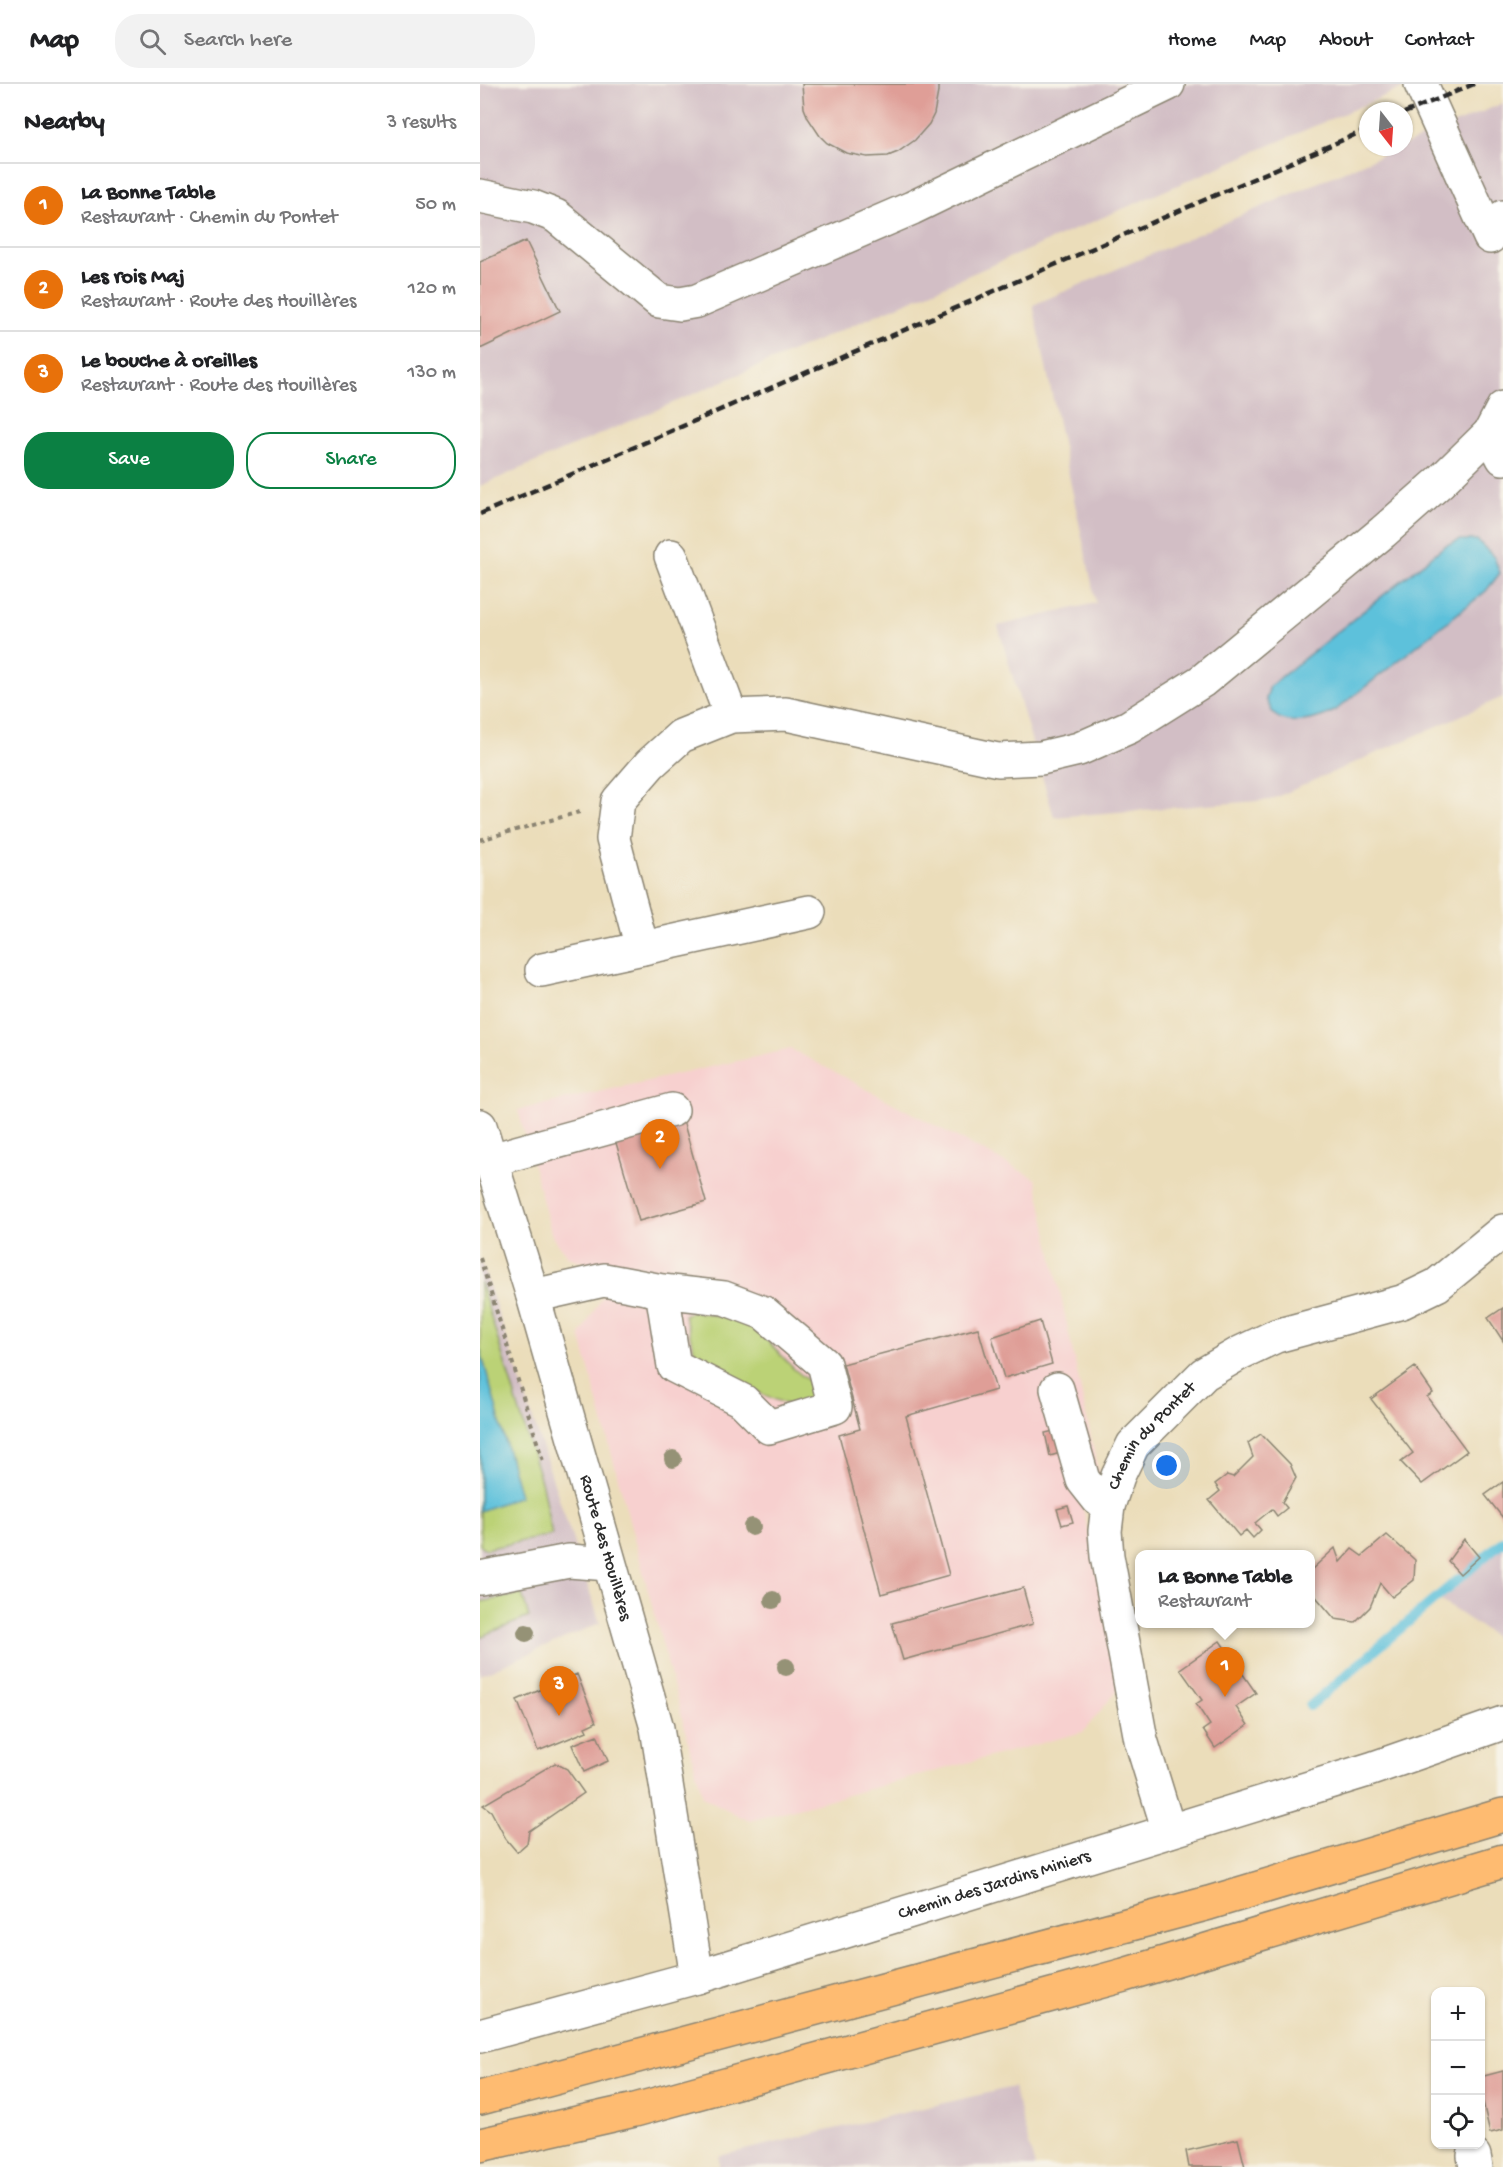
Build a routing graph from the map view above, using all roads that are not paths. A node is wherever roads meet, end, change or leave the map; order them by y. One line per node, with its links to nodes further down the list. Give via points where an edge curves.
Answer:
1 (1168, 84): 3 (street, via 912,208 697,301 680,304 659,301 556,216)
2 (1422, 84): 4 (street)
3 (480, 196)
4 (1499, 238)
5 (1499, 433): 7 (street, via 1202,681 1129,727 1079,749 1041,758 998,760 786,714)
6 (671, 556): 7 (street)
7 (731, 716): 9 (street, via 681,736 618,801 613,839)
8 (809, 912): 9 (street)
9 (642, 948): 10 (street)
10 (542, 970)
11 (672, 1110): 13 (street)
12 (480, 1126): 13 (street, Route des Houillères)
13 (490, 1160): 16 (street, Route des Houillères)
14 (1503, 1231): 18 (street, Chemin du Pontet, via 1437,1285 1402,1302 1276,1336 1204,1374 1133,1445)
15 (662, 1291): 15 (street, via 724,1299 764,1313 824,1364 835,1407 769,1427 742,1401 674,1366); 16 (street, via 604,1280)
16 (533, 1296): 19 (street, Route des Houillères)
17 (1058, 1389): 18 (street, via 1083,1480)
18 (1108, 1506): 23 (street, Chemin du Pontet, via 1107,1556 1139,1728)
19 (609, 1564): 20 (street, via 569,1561); 25 (street, Route des Houillères, via 657,1728)
20 (480, 1578)
21 (1503, 1723): 23 (street, Chemin des Jardins Miniers, via 1371,1770)
22 (1503, 1815): 27 (highway, via 1209,1903)
23 (1169, 1831): 25 (street, Chemin des Jardins Miniers)
24 (1503, 1861): 28 (highway, via 1124,1975 635,2110)
25 (697, 1977): 26 (street, Chemin des Jardins Miniers)
26 (480, 2036)
27 (480, 2098)
28 (480, 2145)

